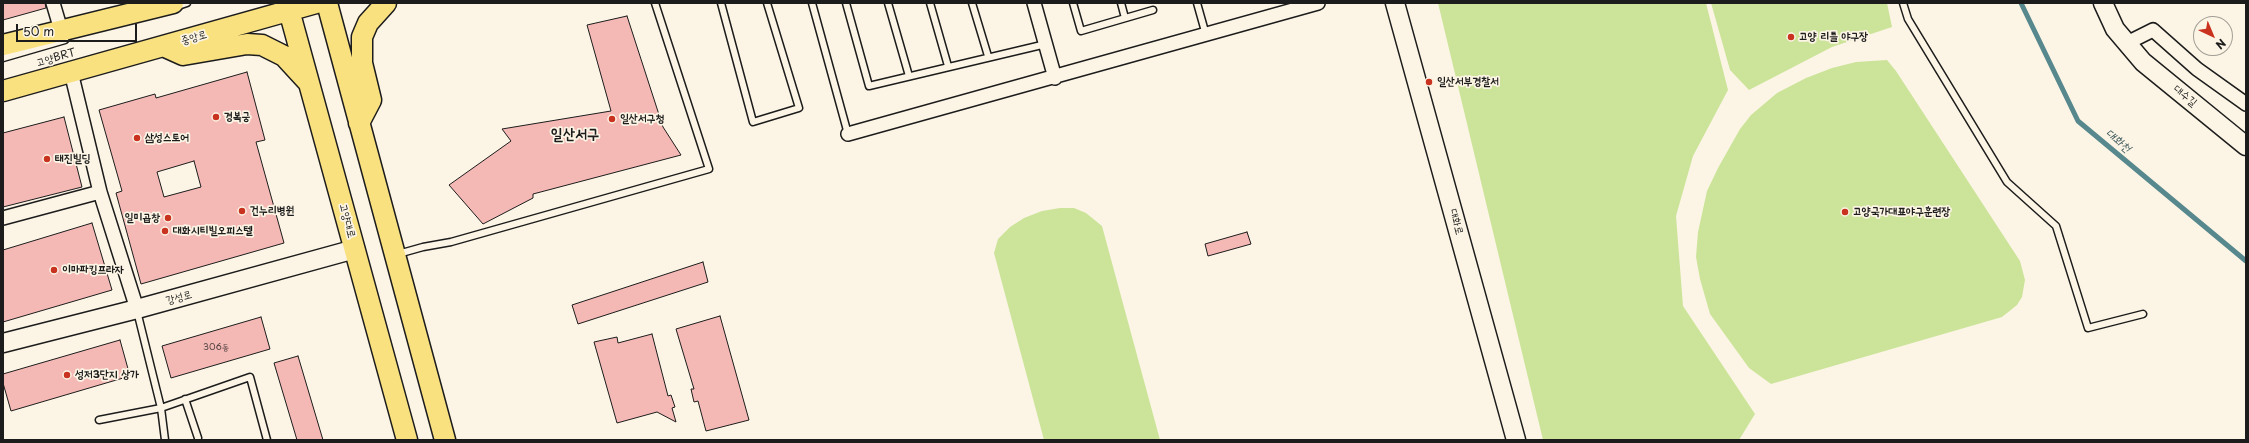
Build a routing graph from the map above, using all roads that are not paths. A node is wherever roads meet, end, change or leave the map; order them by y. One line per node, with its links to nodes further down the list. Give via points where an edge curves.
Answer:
1 (53, 3): 27 (street)
2 (174, 3): 27 (main road)
3 (187, 3): 26 (lane)
4 (316, 3): 23 (main road, 중앙로)
5 (327, 3): 42 (main road)
6 (386, 3): 42 (main road, via 368,23 362,37 362,62 371,100)
7 (655, 3): 48 (lane, via 709,169 451,242)
8 (721, 3): 9 (lane, via 753,122 799,108)
9 (767, 3)
10 (812, 3): 43 (lane)
11 (846, 3): 37 (lane, via 869,86)
12 (888, 3): 37 (lane)
13 (930, 3): 35 (lane)
14 (972, 3): 33 (lane)
15 (1034, 3): 30 (street)
16 (1073, 3): 25 (lane, via 1081,31)
17 (1121, 3): 25 (lane)
18 (1197, 3): 28 (lane)
19 (1318, 3): 28 (street)
20 (1395, 3): 60 (street, 대화로)
21 (1903, 3): 50 (lane, via 1908,19 2007,182 2056,226 2088,328)
22 (2103, 3): 29 (street, 대수길, via 2115,29)
23 (288, 6): 32 (main road, 중앙로); 39 (main road, 고양대로)
24 (1153, 10): 25 (lane)
25 (1125, 18)
26 (110, 26)
27 (66, 34): 31 (main road); 34 (lane, 고양BRT)
28 (1206, 35): 38 (street)
29 (2127, 43): 41 (street, via 2153,30 2197,69); 44 (street, 대수길, via 2143,62)
30 (1046, 44): 33 (lane); 38 (street)
31 (3, 45)
32 (163, 46): 36 (main road, 중앙로); 39 (main road, via 183,55 247,44 262,44 284,56)
33 (988, 56): 35 (lane)
34 (3, 58)
35 (948, 66): 37 (lane)
36 (75, 67): 40 (main road, 중앙로); 45 (street)
37 (909, 76)
38 (1055, 78): 43 (street)
39 (310, 85): 47 (main road, 고양대로)
40 (3, 91)
41 (2246, 104)
42 (359, 123): 48 (main road)
43 (848, 134)
44 (2246, 146)
45 (100, 192): 46 (street); 49 (street)
46 (3, 218)
47 (355, 249): 49 (street, 강성로); 58 (main road, 고양대로)
48 (395, 255): 59 (main road)
49 (137, 309): 51 (street, 강성로); 53 (lane)
50 (2143, 314)
51 (3, 343)
52 (185, 399): 53 (lane); 55 (lane); 57 (lane, via 250,377)
53 (161, 408): 54 (lane); 56 (lane)
54 (99, 420)
55 (198, 438)
56 (165, 440)
57 (267, 440)
58 (407, 440)
59 (445, 440)
60 (1516, 440)

